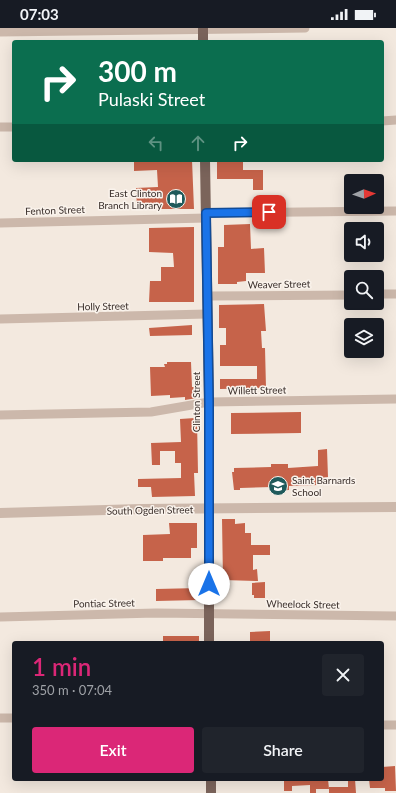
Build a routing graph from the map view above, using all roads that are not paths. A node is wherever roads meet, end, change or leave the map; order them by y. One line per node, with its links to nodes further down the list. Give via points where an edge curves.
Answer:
1 (304, 28): 2 (street)
2 (203, 29): 3 (street); 4 (main road)
3 (0, 32)
4 (203, 40)
5 (396, 120): 6 (street)
6 (384, 121)
7 (0, 127): 8 (street)
8 (12, 127)
9 (205, 162): 11 (main road, Clinton Street)
10 (396, 210): 11 (street, Fenton Street)
11 (206, 216): 12 (street, Fenton Street); 16 (main road, Clinton Street)
12 (0, 223)
13 (384, 294): 14 (street)
14 (396, 294)
15 (344, 295): 16 (street, Weaver Street)
16 (207, 296): 17 (main road, Clinton Street)
17 (207, 314): 18 (street, Holly Street); 20 (main road, Clinton Street)
18 (0, 319)
19 (396, 399): 20 (street, Willett Street)
20 (209, 402): 21 (street, Willett Street, via 151,412); 23 (main road, Clinton Street)
21 (0, 415)
22 (396, 507): 23 (street, South Ogden Street)
23 (209, 509): 24 (street, South Ogden Street); 25 (main road, Clinton Street)
24 (0, 513)
25 (209, 614): 26 (street, Wheelock Street); 27 (street, Pontiac Street); 28 (main road, Clinton Street)
26 (396, 616)
27 (0, 617)
28 (209, 641)
29 (0, 718): 30 (street)
30 (12, 718)
31 (396, 725): 32 (street)
32 (384, 726)
33 (211, 781): 34 (main road)
34 (211, 793)

